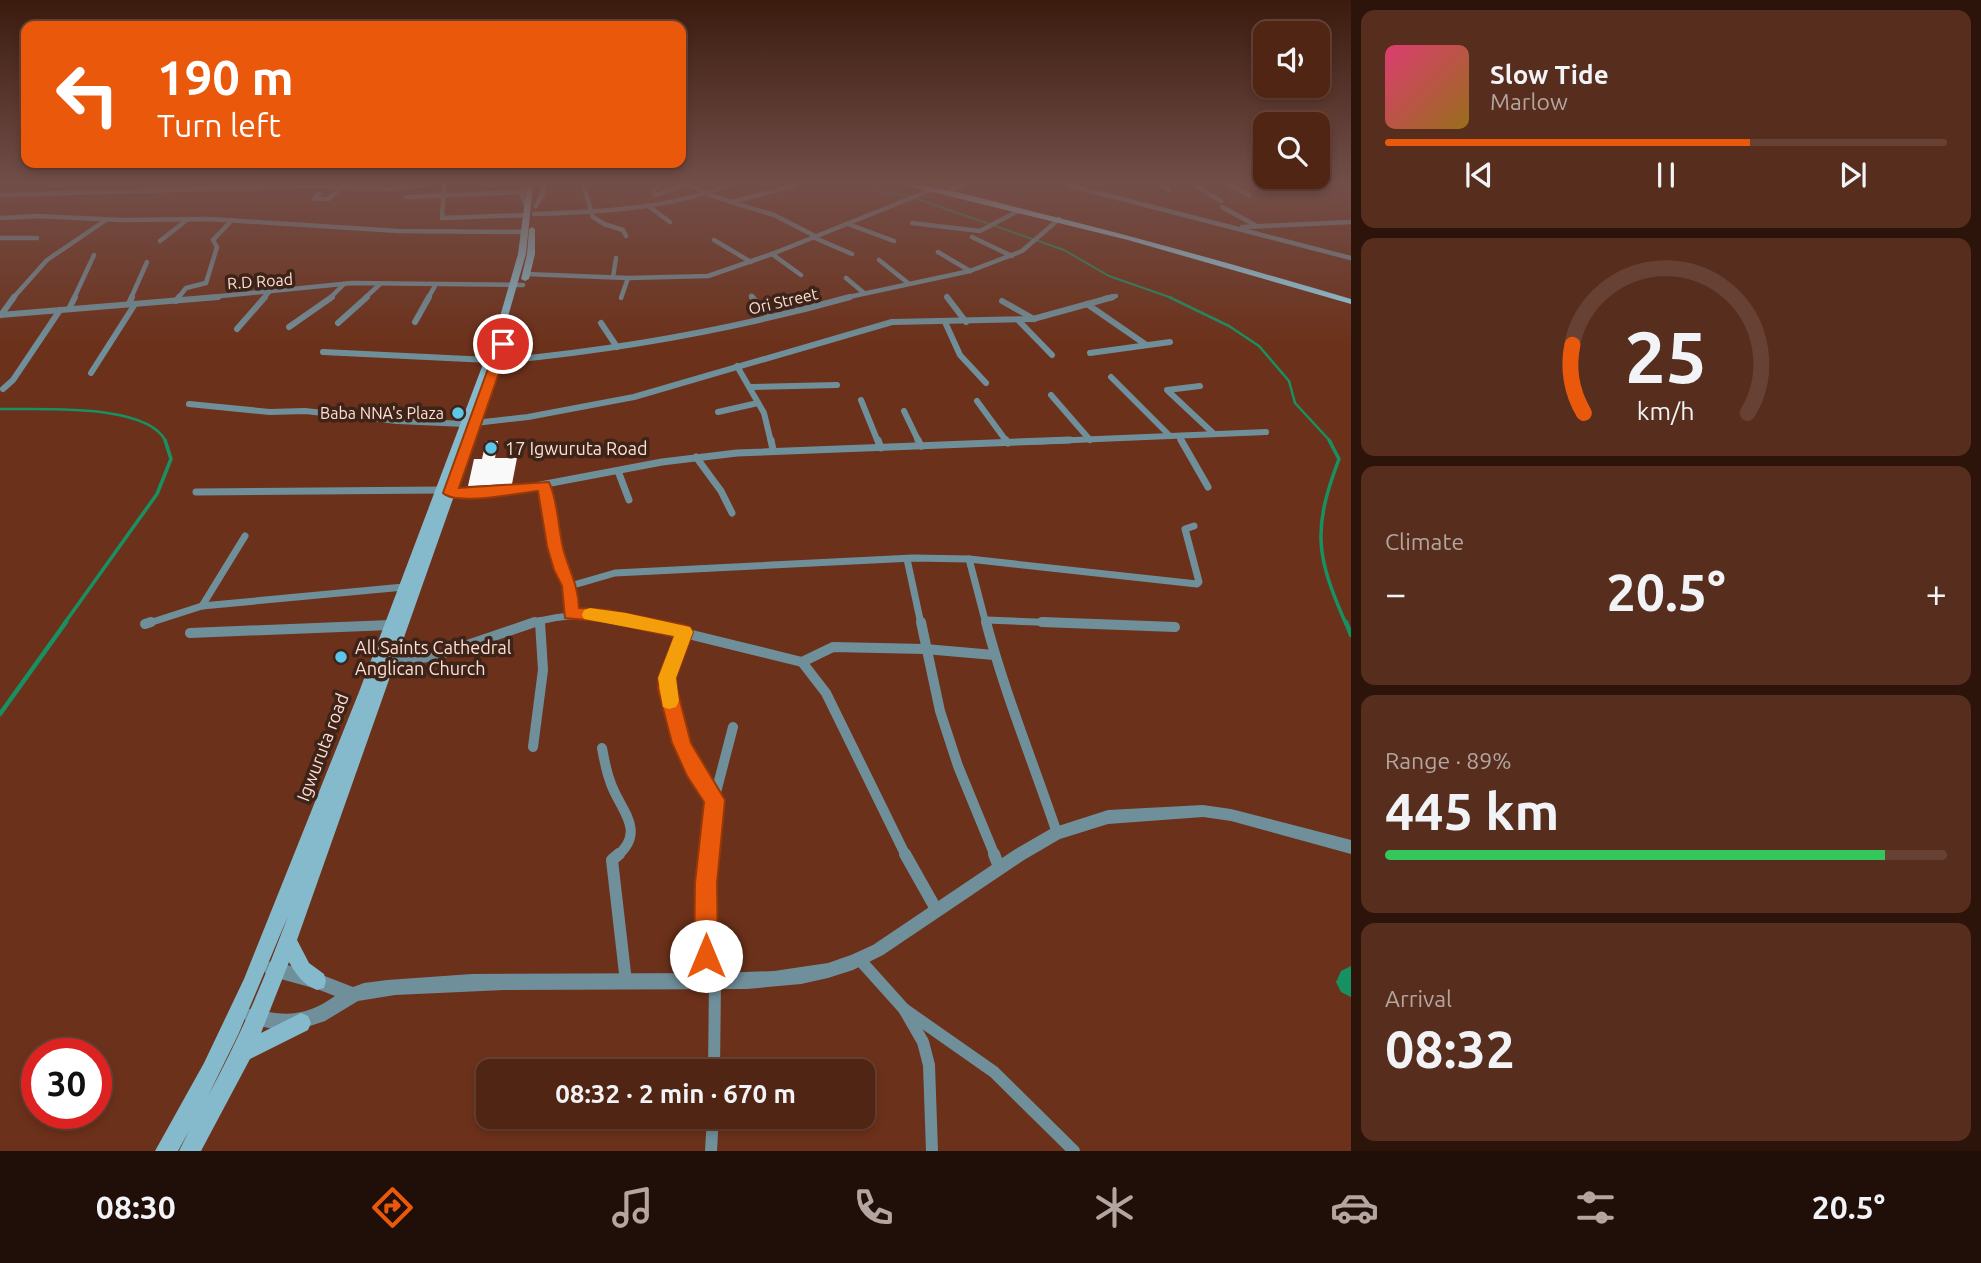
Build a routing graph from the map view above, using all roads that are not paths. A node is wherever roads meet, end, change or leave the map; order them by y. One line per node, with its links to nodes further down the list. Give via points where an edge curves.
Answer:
1 (76, 239): 50 (street, via 46,258)
2 (163, 239): 15 (street)
3 (214, 239): 44 (street, via 217,247 206,283 186,288)
4 (524, 239): 32 (main road, Igwuruta road)
5 (531, 239): 32 (main road, Igwuruta road, via 531,254)
6 (812, 239): 18 (street, R.D Road)
7 (820, 239): 19 (street)
8 (888, 239): 16 (street)
9 (976, 239): 21 (street)
10 (1036, 239): 21 (street, Ori Street)
11 (1133, 239): 43 (main road)
12 (1149, 239): 43 (main road)
13 (1274, 239): 23 (street)
14 (714, 240): 26 (street)
15 (160, 241)
16 (894, 241)
17 (938, 252): 27 (street)
18 (772, 254): 26 (street, R.D Road); 28 (street)
19 (852, 254)
20 (94, 256): 49 (street)
21 (1012, 256): 27 (street, Ori Street)
22 (616, 258): 29 (street)
23 (1351, 258)
24 (879, 260): 33 (street)
25 (147, 262): 46 (street)
26 (751, 262): 30 (street, R.D Road, via 702,277)
27 (970, 271): 33 (street, Ori Street)
28 (801, 275)
29 (613, 277): 30 (street, R.D Road); 32 (street, R.D Road)
30 (628, 278): 42 (street)
31 (846, 278): 38 (street)
32 (521, 281): 36 (street, R.D Road); 67 (main road, Igwuruta road)
33 (908, 282): 38 (street, Ori Street)
34 (344, 284): 35 (street, R.D Road); 37 (street, R.D Road); 59 (street, via 325,304)
35 (380, 284): 36 (street, R.D Road); 57 (street)
36 (435, 286): 54 (street)
37 (270, 291): 44 (street, R.D Road); 60 (street)
38 (864, 293): 51 (street, Ori Street)
39 (751, 296): 51 (street)
40 (1116, 296): 47 (street)
41 (947, 297): 56 (street)
42 (621, 299)
43 (1351, 300)
44 (176, 301): 46 (street, R.D Road)
45 (1002, 301): 52 (street)
46 (132, 304): 49 (street, R.D Road); 69 (street)
47 (1087, 304): 52 (street); 62 (street)
48 (60, 310): 49 (street, R.D Road); 50 (street, R.D Road); 75 (street)
49 (69, 310)
50 (1, 315)
51 (769, 317): 63 (street, Ori Street)
52 (1034, 318): 53 (street)
53 (1017, 320): 56 (street); 66 (street)
54 (415, 322)
55 (945, 322): 56 (street); 68 (street, via 892,322); 71 (street, via 960,355)
56 (966, 322)
57 (338, 323)
58 (601, 323): 63 (street)
59 (289, 327)
60 (237, 329)
61 (1170, 342): 62 (street)
62 (1145, 344): 65 (street)
63 (617, 347): 67 (street, Ori Street)
64 (323, 352): 67 (street, Ori Street)
65 (1090, 353)
66 (1052, 355)
67 (493, 360): 83 (main road, Igwuruta road)
68 (737, 366): 74 (street); 83 (street, via 559,415)
69 (91, 373)
70 (1111, 377): 86 (street)
71 (986, 383)
72 (837, 385): 74 (street)
73 (1200, 386): 85 (street, via 1167,390)
74 (750, 387): 79 (street)
75 (4, 388)
76 (1051, 395): 88 (street)
77 (861, 400): 91 (street)
78 (977, 401): 89 (street)
79 (758, 403): 82 (street); 92 (street)
80 (189, 404): 83 (street)
81 (904, 411): 90 (street)
82 (718, 412)
83 (470, 424): 97 (main road, Igwuruta road)
84 (1266, 432): 85 (street)
85 (1214, 433): 87 (street)
86 (1170, 436): 87 (street); 88 (street)
87 (1179, 436): 96 (street)
88 (1090, 440): 89 (street)
89 (1008, 443): 90 (street)
90 (921, 446): 91 (street)
91 (881, 448): 92 (street)
92 (773, 450): 93 (street)
93 (696, 457): 94 (street); 100 (street, via 725,495)
94 (618, 471): 95 (street); 99 (street)
95 (544, 485): 97 (street, via 485,493); 105 (street, via 555,546)
96 (1208, 487)
97 (446, 491): 98 (street); 106 (main road, Igwuruta road); 119 (main road, Igwuruta road)
98 (196, 492)
99 (629, 500)
100 (732, 513)
101 (1194, 526): 104 (street, via 1185,529 1196,584)
102 (244, 536): 107 (street)
103 (907, 559): 104 (street); 105 (street, via 615,573); 116 (street)
104 (970, 559): 109 (street)
105 (570, 586): 108 (street)
106 (404, 587): 107 (street); 112 (main road, Igwuruta road)
107 (202, 606): 111 (street)
108 (571, 614): 110 (street); 114 (street, via 608,616)
109 (987, 620): 113 (street); 117 (street)
110 (540, 622): 119 (street, via 438,655); 121 (street, via 543,670)
111 (145, 624)
112 (390, 625): 115 (street); 130 (main road, Igwuruta road)
113 (1175, 627)
114 (684, 632): 118 (street); 123 (street, via 667,678 669,700 681,743)
115 (190, 633)
116 (925, 649): 117 (street); 118 (street, via 833,647); 126 (street, via 958,766)
117 (994, 655): 124 (street)
118 (802, 662): 127 (street, via 826,693)
119 (390, 664): 128 (main road, Igwuruta road)
120 (733, 727): 123 (street)
121 (533, 747)
122 (602, 748): 133 (street, via 610,783 632,833 612,860)
123 (714, 800): 132 (street, via 706,883)
124 (1058, 833): 125 (street, via 1108,817 1203,811); 126 (street)
125 (1351, 847)
126 (999, 867): 127 (street)
127 (936, 909): 129 (street)
128 (288, 942): 130 (main road, Igwuruta road); 131 (main road, via 303,969)
129 (860, 960): 132 (street, via 821,974); 135 (street)
130 (269, 969): 131 (street); 136 (main road, Igwuruta road)
131 (317, 981): 134 (street)
132 (710, 981): 133 (street); 139 (street)
133 (626, 982): 134 (street, via 460,983)
134 (352, 995): 137 (street)
135 (904, 1009): 144 (street, via 924,1043 927,1058); 145 (street, via 994,1072)
136 (249, 1015): 137 (street); 138 (main road, Igwuruta road); 141 (main road, Igwuruta road)
137 (301, 1023): 138 (main road)
138 (243, 1052): 142 (main road, Igwuruta road)
139 (713, 1059)
140 (712, 1129): 143 (street)
141 (166, 1151)
142 (190, 1151)
143 (711, 1151)
144 (932, 1151)
145 (1074, 1151)

